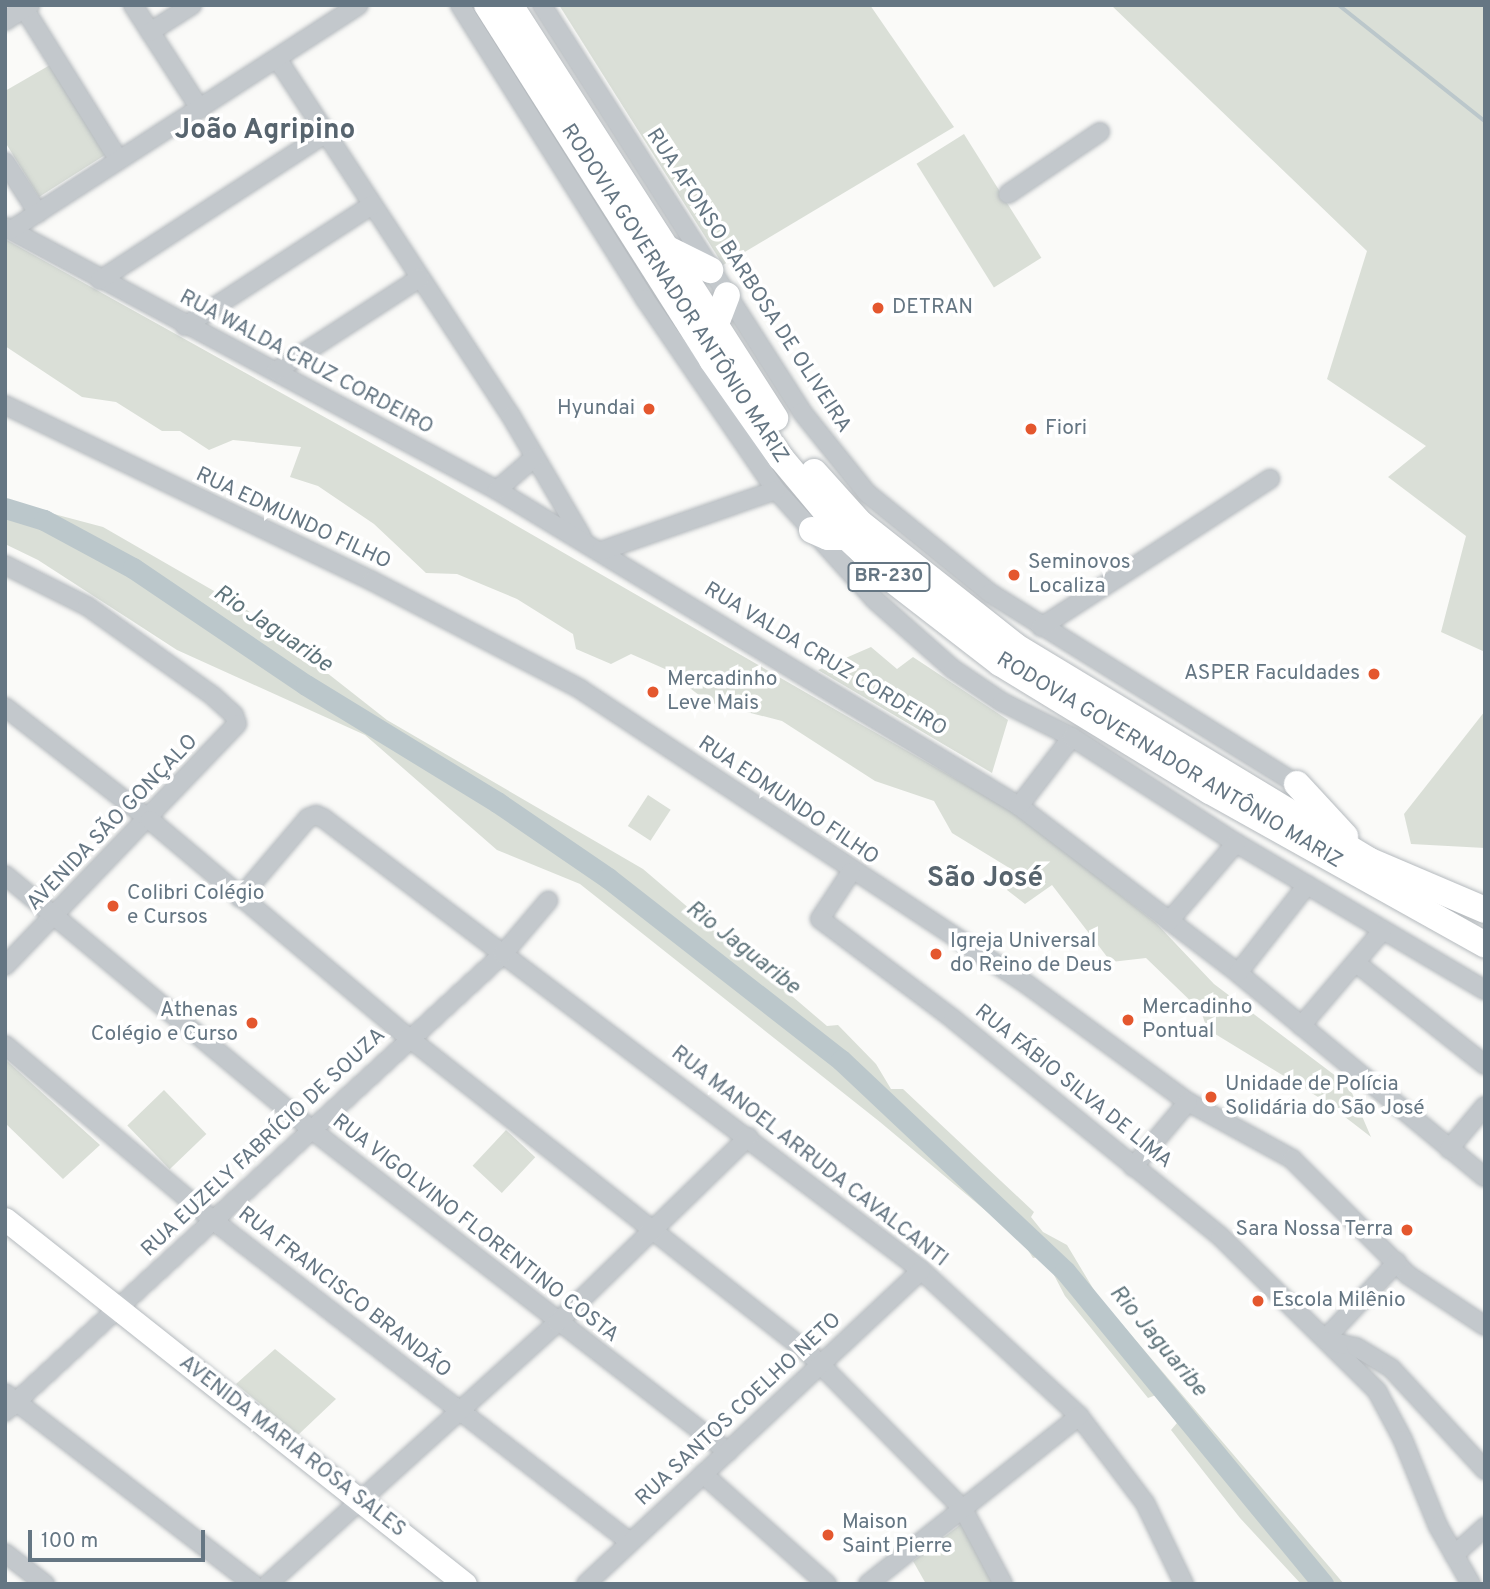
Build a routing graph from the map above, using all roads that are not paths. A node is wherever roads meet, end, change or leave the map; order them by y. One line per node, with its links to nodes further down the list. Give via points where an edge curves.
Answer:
1 (133, 5): 10 (street)
2 (192, 5): 10 (street)
3 (460, 5): 34 (street, via 645,299)
4 (486, 5): 31 (highway, RODOVIA GOVERNADOR ANTÔNIO MARIZ / BR-230, via 712,360)
5 (510, 5): 21 (highway, RODOVIA GOVERNADOR ANTÔNIO MARIZ / BR-230)
6 (542, 5): 22 (street, RUA AFONSO BARBOSA DE OLIVEIRA)
7 (26, 6): 9 (street); 15 (street)
8 (349, 8): 11 (street)
9 (5, 21)
10 (150, 32): 12 (street)
11 (278, 60): 12 (street); 14 (street, RUA VALDA CRUZ CORDEIRO)
12 (200, 109): 15 (street)
13 (1100, 132): 17 (street)
14 (326, 133): 18 (street, RUA VALDA CRUZ CORDEIRO); 24 (street)
15 (119, 160): 19 (street)
16 (5, 162): 19 (street)
17 (1008, 194)
18 (372, 205): 23 (street, RUA VALDA CRUZ CORDEIRO); 26 (street)
19 (38, 213): 20 (street)
20 (8, 229): 24 (street, RUA WALDA CRUZ CORDEIRO)
21 (662, 246): 22 (highway); 27 (highway, RODOVIA GOVERNADOR ANTÔNIO MARIZ / BR-230)
22 (710, 270): 25 (street, RUA AFONSO BARBOSA DE OLIVEIRA)
23 (421, 278): 28 (street); 30 (street, RUA VALDA CRUZ CORDEIRO)
24 (100, 280): 26 (street, RUA WALDA CRUZ CORDEIRO)
25 (727, 295): 27 (highway); 40 (street, RUA AFONSO BARBOSA DE OLIVEIRA, via 802,412 867,493 948,562)
26 (185, 326): 28 (street, RUA WALDA CRUZ CORDEIRO)
27 (714, 329): 49 (highway, RODOVIA GOVERNADOR ANTÔNIO MARIZ / BR-230, via 820,481 918,572 1015,646 1368,860)
28 (276, 371): 33 (street, RUA WALDA CRUZ CORDEIRO)
29 (5, 405): 47 (street, RUA EDMUNDO FILHO, via 372,581 580,689)
30 (535, 457): 33 (street); 37 (street, RUA VALDA CRUZ CORDEIRO)
31 (781, 458): 34 (highway, via 782,478); 36 (highway, RODOVIA GOVERNADOR ANTÔNIO MARIZ / BR-230)
32 (1270, 479): 40 (street)
33 (497, 490): 37 (street, RUA WALDA CRUZ CORDEIRO)
34 (776, 490): 35 (street); 38 (street)
35 (812, 530): 36 (highway, via 828,537); 42 (street, via 875,600 953,669 1002,702)
36 (847, 537): 57 (highway, RODOVIA GOVERNADOR ANTÔNIO MARIZ / BR-230, via 890,578 1000,663 1210,791)
37 (584, 540): 38 (street, RUA VALDA CRUZ CORDEIRO)
38 (601, 551): 44 (street, RUA VALDA CRUZ CORDEIRO)
39 (5, 565): 45 (street, AVENIDA SÃO GONÇALO, via 87,606 213,696 237,720 225,741)
40 (1041, 627): 43 (street, RUA AFONSO BARBOSA DE OLIVEIRA)
41 (5, 707): 45 (street)
42 (1072, 737): 44 (street); 46 (street)
43 (1297, 783): 49 (highway, via 1339,831)
44 (1019, 806): 55 (street, RUA VALDA CRUZ CORDEIRO)
45 (150, 820): 51 (street); 54 (street, AVENIDA SÃO GONÇALO)
46 (1237, 843): 50 (street); 55 (street)
47 (851, 872): 67 (street, RUA EDMUNDO FILHO, via 1028,985); 72 (street, RUA FÁBIO SILVA DE LIMA, via 820,919 953,1018)
48 (5, 876): 54 (street, RUA VIGOLVINO FLORENTINO COSTA)
49 (1416, 883): 53 (highway, RODOVIA GOVERNADOR ANTÔNIO MARIZ / BR-230)
50 (1307, 886): 56 (street); 61 (street)
51 (240, 898): 58 (street, RUA MANOEL ARRUDA CAVALCANTI, via 308,818 319,816); 64 (street)
52 (548, 901): 58 (street, RUA EUZELY FABRÍCIO DE SOUZA)
53 (1485, 910)
54 (54, 915): 60 (street, AVENIDA SÃO GONÇALO); 69 (street, RUA VIGOLVINO FLORENTINO COSTA)
55 (1169, 921): 61 (street, RUA VALDA CRUZ CORDEIRO)
56 (1382, 932): 59 (street); 62 (street)
57 (1485, 945)
58 (503, 954): 64 (street, RUA EUZELY FABRÍCIO DE SOUZA); 70 (street, RUA MANOEL ARRUDA CAVALCANTI)
59 (1356, 963): 63 (street); 66 (street)
60 (5, 966)
61 (1238, 973): 63 (street, RUA VALDA CRUZ CORDEIRO)
62 (1485, 990)
63 (1301, 1026): 71 (street, RUA VALDA CRUZ CORDEIRO)
64 (410, 1038): 69 (street, RUA EUZELY FABRÍCIO DE SOUZA); 76 (street)
65 (5, 1045): 75 (street, RUA FRANCISCO BRANDÃO)
66 (1485, 1065)
67 (1188, 1102): 72 (street); 77 (street, RUA EDMUNDO FILHO, via 1292,1159)
68 (1485, 1106): 71 (street)
69 (312, 1130): 75 (street, RUA EUZELY FABRÍCIO DE SOUZA); 80 (street, RUA VIGOLVINO FLORENTINO COSTA)
70 (748, 1137): 76 (street); 78 (street, RUA MANOEL ARRUDA CAVALCANTI)
71 (1449, 1149): 73 (street, RUA VALDA CRUZ CORDEIRO)
72 (1133, 1167): 82 (street, RUA FÁBIO SILVA DE LIMA, via 1220,1236)
73 (1485, 1177)
74 (5, 1219): 79 (main road, AVENIDA MARIA ROSA SALES)
75 (214, 1221): 79 (street, RUA EUZELY FABRÍCIO DE SOUZA); 85 (street, RUA FRANCISCO BRANDÃO)
76 (653, 1229): 80 (street); 83 (street)
77 (1397, 1262): 81 (street, RUA EDMUNDO FILHO, via 1431,1292); 82 (street)
78 (921, 1270): 83 (street, RUA SANTOS COELHO NETO); 86 (street, RUA MANOEL ARRUDA CAVALCANTI)
79 (119, 1309): 84 (street, RUA EUZELY FABRÍCIO DE SOUZA); 90 (main road, AVENIDA MARIA ROSA SALES)
80 (557, 1323): 85 (street); 87 (street, RUA VIGOLVINO FLORENTINO COSTA)
81 (1485, 1326)
82 (1328, 1339): 88 (street, RUA FÁBIO SILVA DE LIMA, via 1356,1347 1391,1368); 95 (street, RUA FÁBIO SILVA DE LIMA, via 1377,1391)
83 (821, 1367): 87 (street, RUA SANTOS COELHO NETO); 91 (street)
84 (9, 1403): 98 (street)
85 (457, 1410): 90 (street); 93 (street, RUA FRANCISCO BRANDÃO)
86 (1079, 1416): 91 (street); 104 (street, RUA MANOEL ARRUDA CAVALCANTI, via 1145,1503)
87 (728, 1452): 89 (street, RUA SANTOS COELHO NETO)
88 (1485, 1471)
89 (703, 1474): 93 (street, RUA SANTOS COELHO NETO); 101 (street)
90 (359, 1501): 99 (street); 100 (main road, AVENIDA MARIA ROSA SALES)
91 (963, 1509): 102 (street); 103 (street)
92 (1485, 1527): 95 (street)
93 (630, 1542): 96 (street, RUA SANTOS COELHO NETO)
94 (5, 1553): 97 (street)
95 (1454, 1555): 105 (street, RUA FÁBIO SILVA DE LIMA)
96 (592, 1582)
97 (45, 1584)
98 (253, 1584)
99 (268, 1584)
100 (465, 1584)
101 (827, 1584)
102 (868, 1584)
103 (1003, 1584)
104 (1184, 1584)
105 (1471, 1584)

